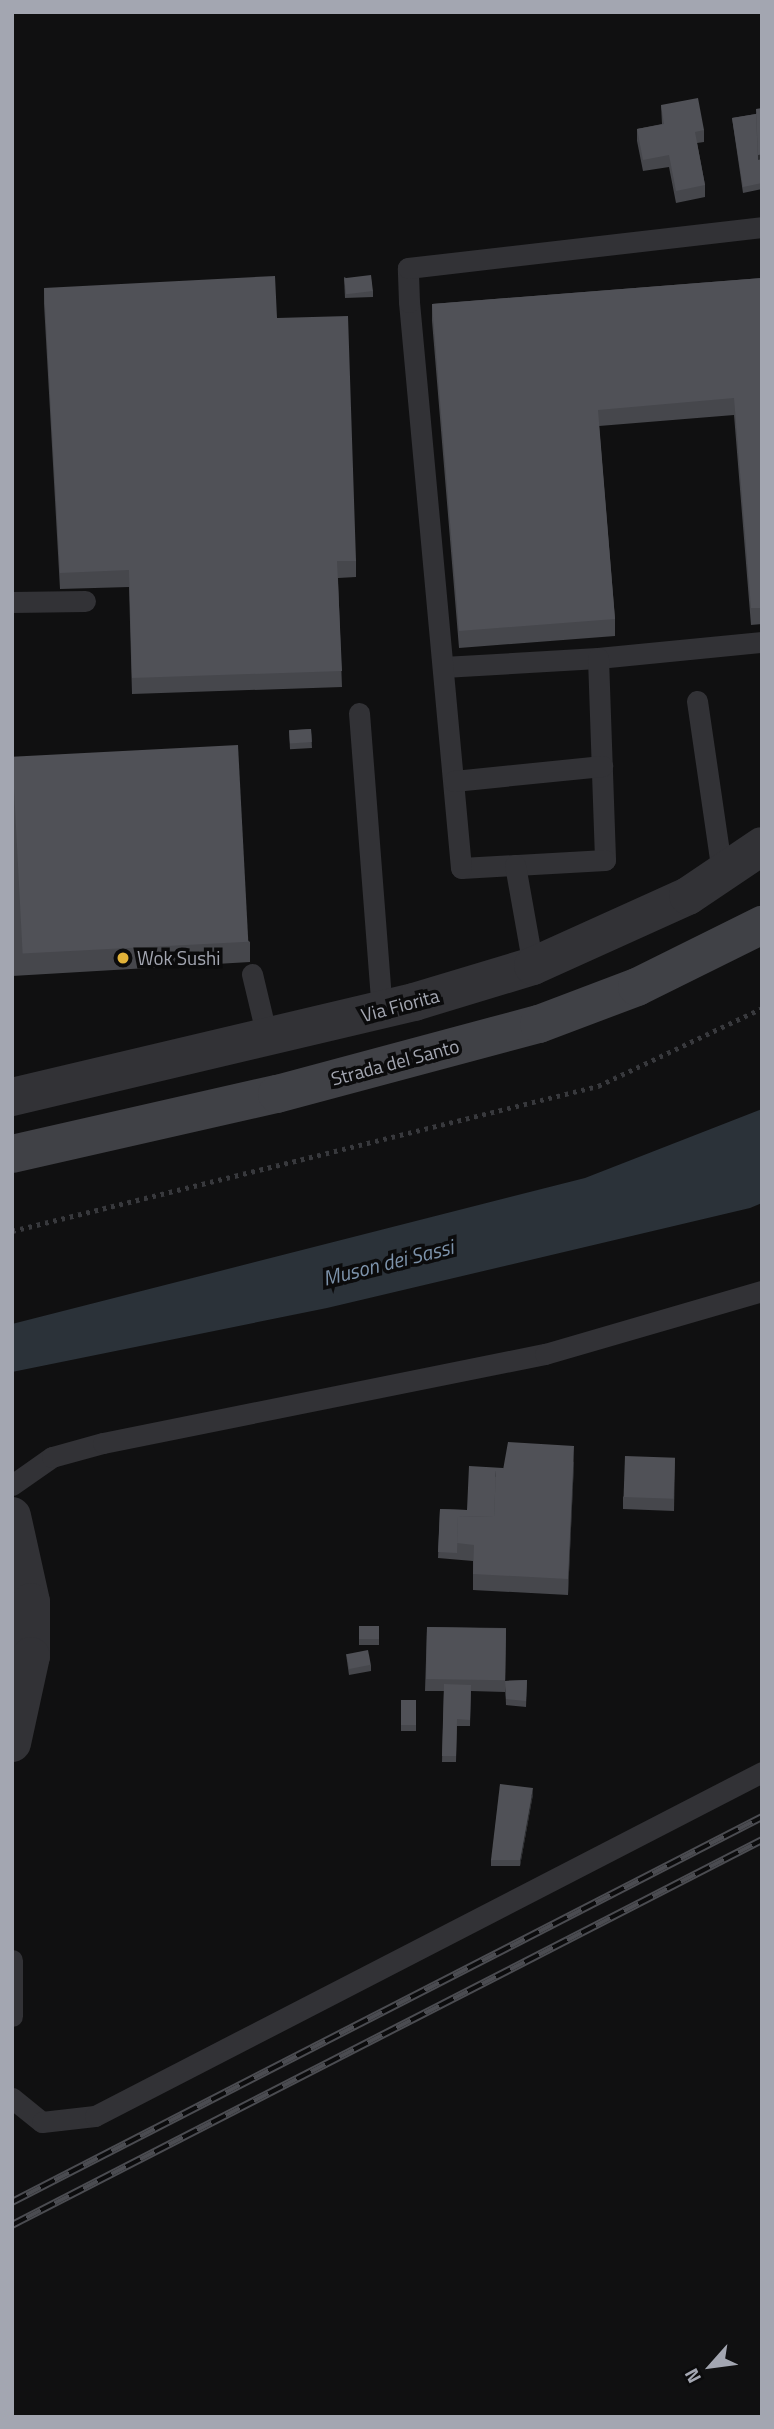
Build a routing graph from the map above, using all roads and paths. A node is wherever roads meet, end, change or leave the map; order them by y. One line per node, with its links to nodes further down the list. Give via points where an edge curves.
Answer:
1 (762, 227): 6 (lane, via 408,268)
2 (85, 601): 3 (lane)
3 (12, 603)
4 (762, 642): 5 (lane)
5 (598, 658): 6 (lane); 9 (lane)
6 (443, 667): 10 (lane)
7 (697, 701): 13 (lane)
8 (359, 712): 18 (lane)
9 (602, 766): 10 (lane); 12 (lane, via 605,860)
10 (454, 781): 12 (lane, via 461,867)
11 (762, 846): 13 (street, Via Fiorita)
12 (515, 865): 15 (lane)
13 (722, 873): 15 (street, Via Fiorita, via 688,896)
14 (762, 925): 21 (main road, Strada del Santo, via 637,987 539,1024 277,1094)
15 (533, 966): 18 (street, Via Fiorita)
16 (252, 974): 19 (lane)
17 (762, 1008): 22 (path, via 598,1086)
18 (382, 1010): 19 (street, Via Fiorita)
19 (267, 1037): 20 (street, Via Fiorita)
20 (12, 1097)
21 (12, 1154)
22 (12, 1231)
23 (762, 1291): 24 (lane, via 545,1354 103,1443 52,1457)
24 (12, 1485)
25 (12, 1516): 26 (street, via 31,1602 31,1656)
26 (12, 1743)
27 (762, 1772): 30 (lane, via 94,2116 42,2122)
28 (12, 1960): 29 (lane)
29 (12, 2016)
30 (12, 2098)

